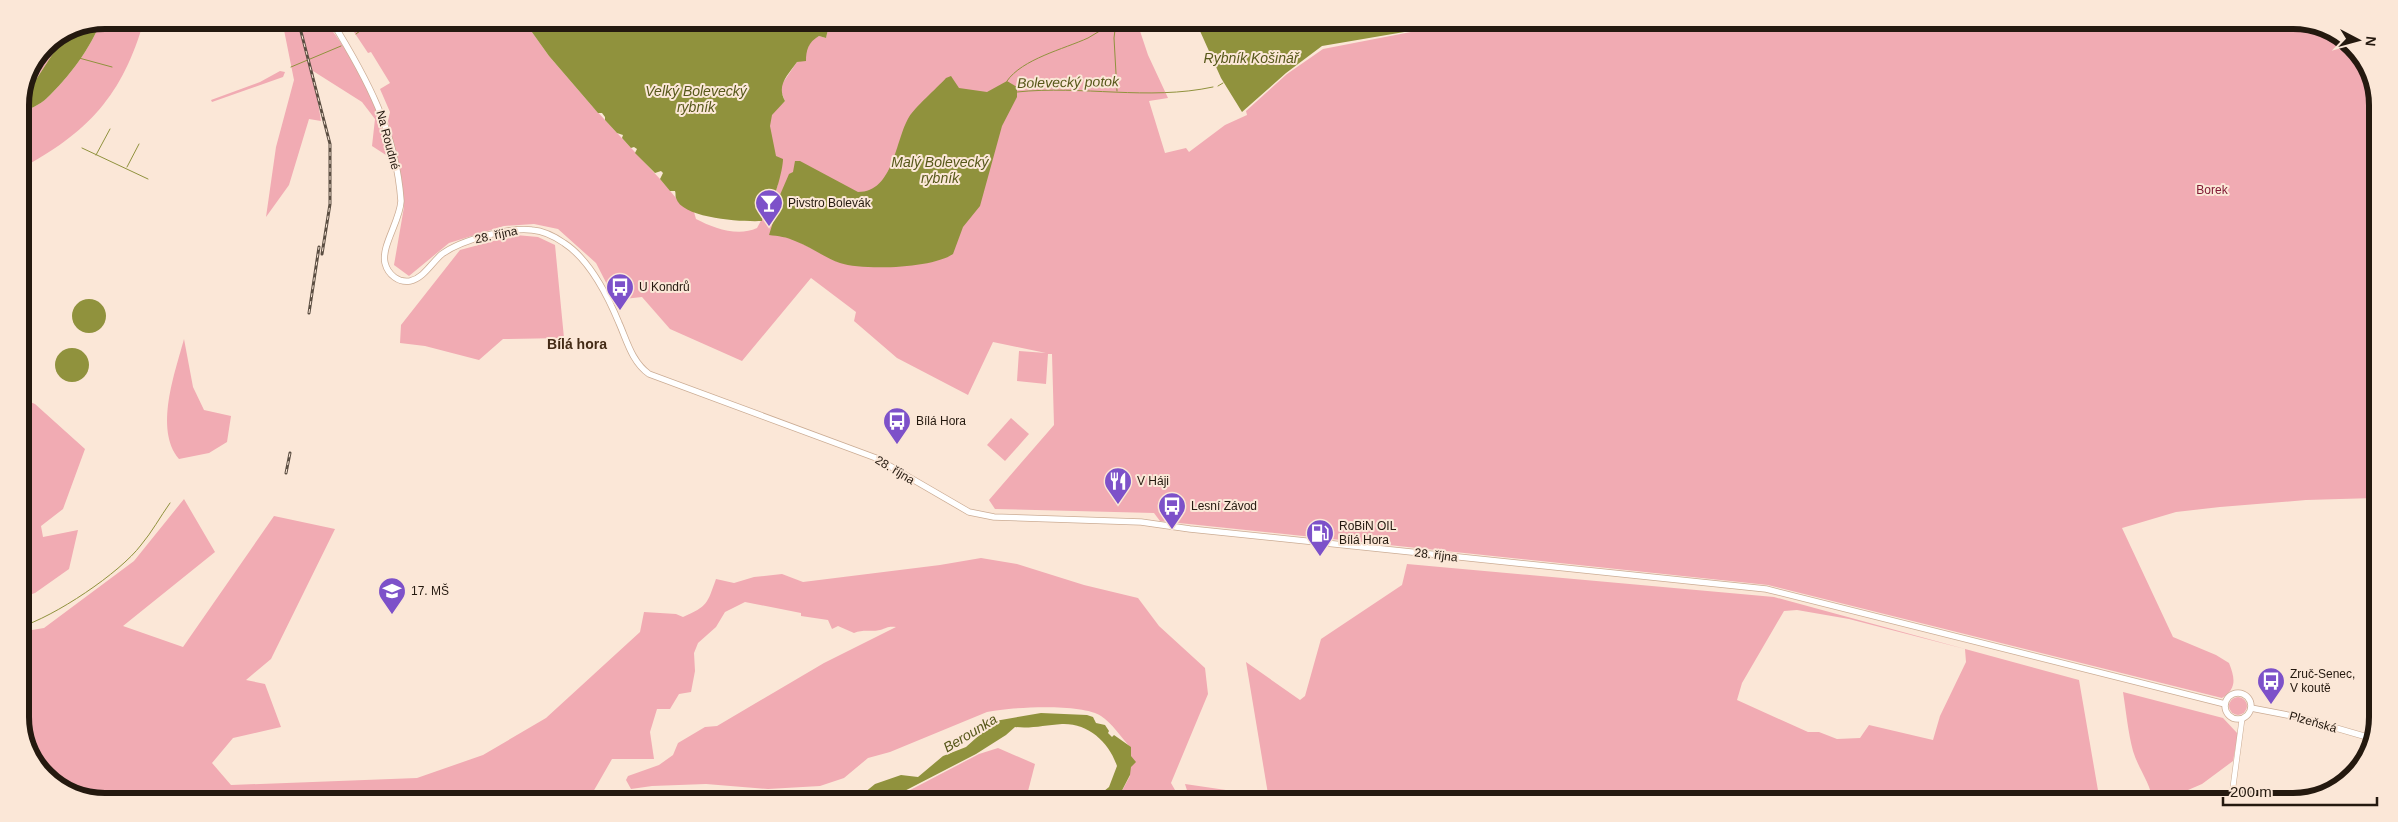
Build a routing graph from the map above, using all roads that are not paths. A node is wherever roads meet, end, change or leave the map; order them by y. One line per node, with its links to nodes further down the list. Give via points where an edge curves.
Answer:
1 (336, 29): 2 (main road, Na Roudné, via 375,96 395,166 400,207 386,254)
2 (387, 269): 3 (main road, 28. října, via 398,280 410,281 460,244 521,230 548,234 566,244 586,263 610,303 634,358 649,374 876,458 946,500 978,514 1142,522 1774,591)
3 (2225, 704): 4 (main road, via 2229,697 2240,693 2249,699); 5 (main road, via 2229,715)
4 (2251, 708): 5 (main road); 6 (main road, Plzeňská)
5 (2242, 719): 7 (street)
6 (2366, 737)
7 (2232, 793)

